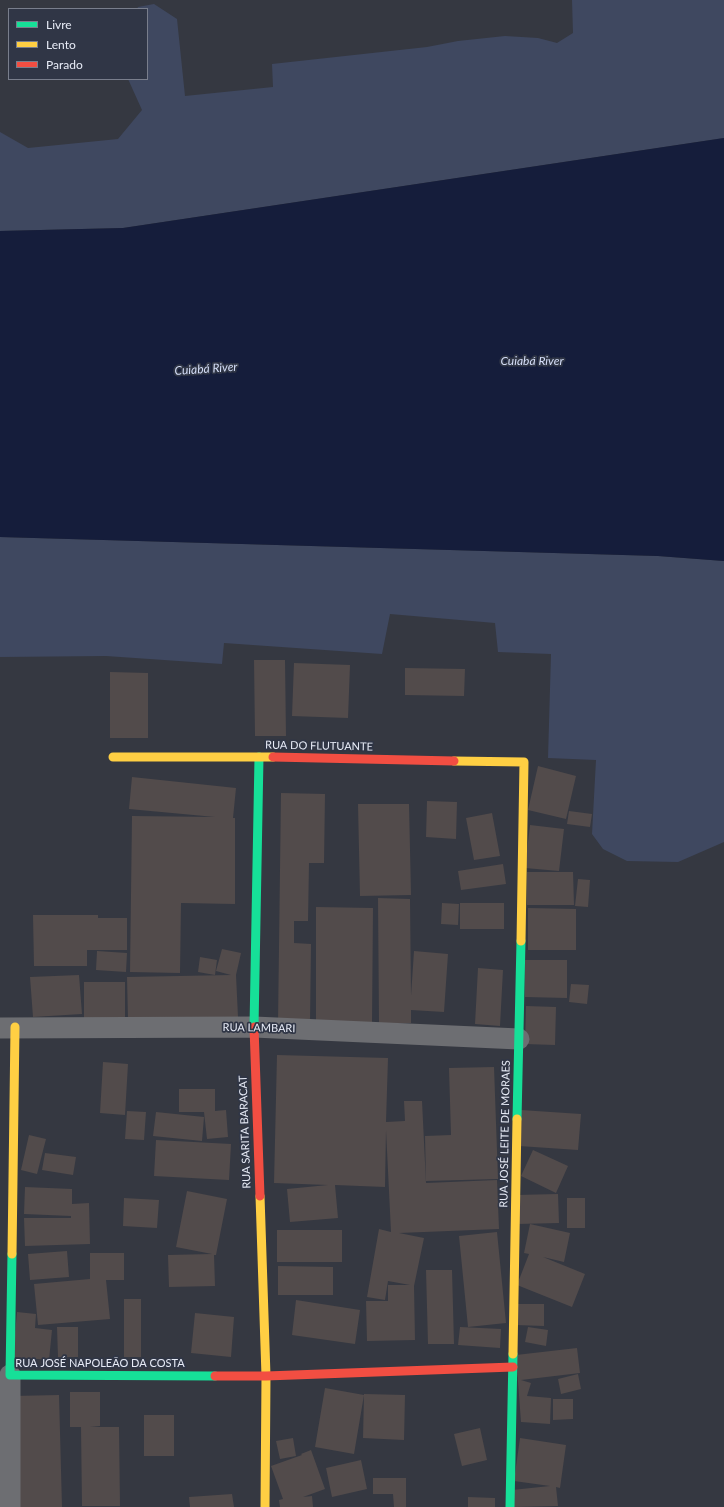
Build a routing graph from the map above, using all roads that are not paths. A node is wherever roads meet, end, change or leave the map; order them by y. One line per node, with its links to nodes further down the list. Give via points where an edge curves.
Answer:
1 (114, 757): 2 (street, RUA DO FLUTUANTE)
2 (259, 757): 3 (street, RUA DO FLUTUANTE); 5 (street, RUA SARITA BARACAT)
3 (524, 762): 6 (street, RUA JOSÉ LEITE DE MORAES)
4 (7, 1027): 5 (street, RUA LAMBARI); 8 (street, RUA JOSÉ NAPOLEÃO DA COSTA)
5 (254, 1027): 6 (street, RUA LAMBARI); 9 (street, RUA SARITA BARACAT)
6 (519, 1039): 7 (street, RUA JOSÉ LEITE DE MORAES)
7 (513, 1367): 9 (street, RUA JOSÉ NAPOLEÃO DA COSTA); 12 (street, RUA JOSÉ LEITE DE MORAES)
8 (10, 1375): 9 (street, RUA JOSÉ NAPOLEÃO DA COSTA); 10 (street)
9 (266, 1376): 11 (street, RUA SARITA BARACAT)
10 (10, 1507)
11 (265, 1507)
12 (510, 1507)

